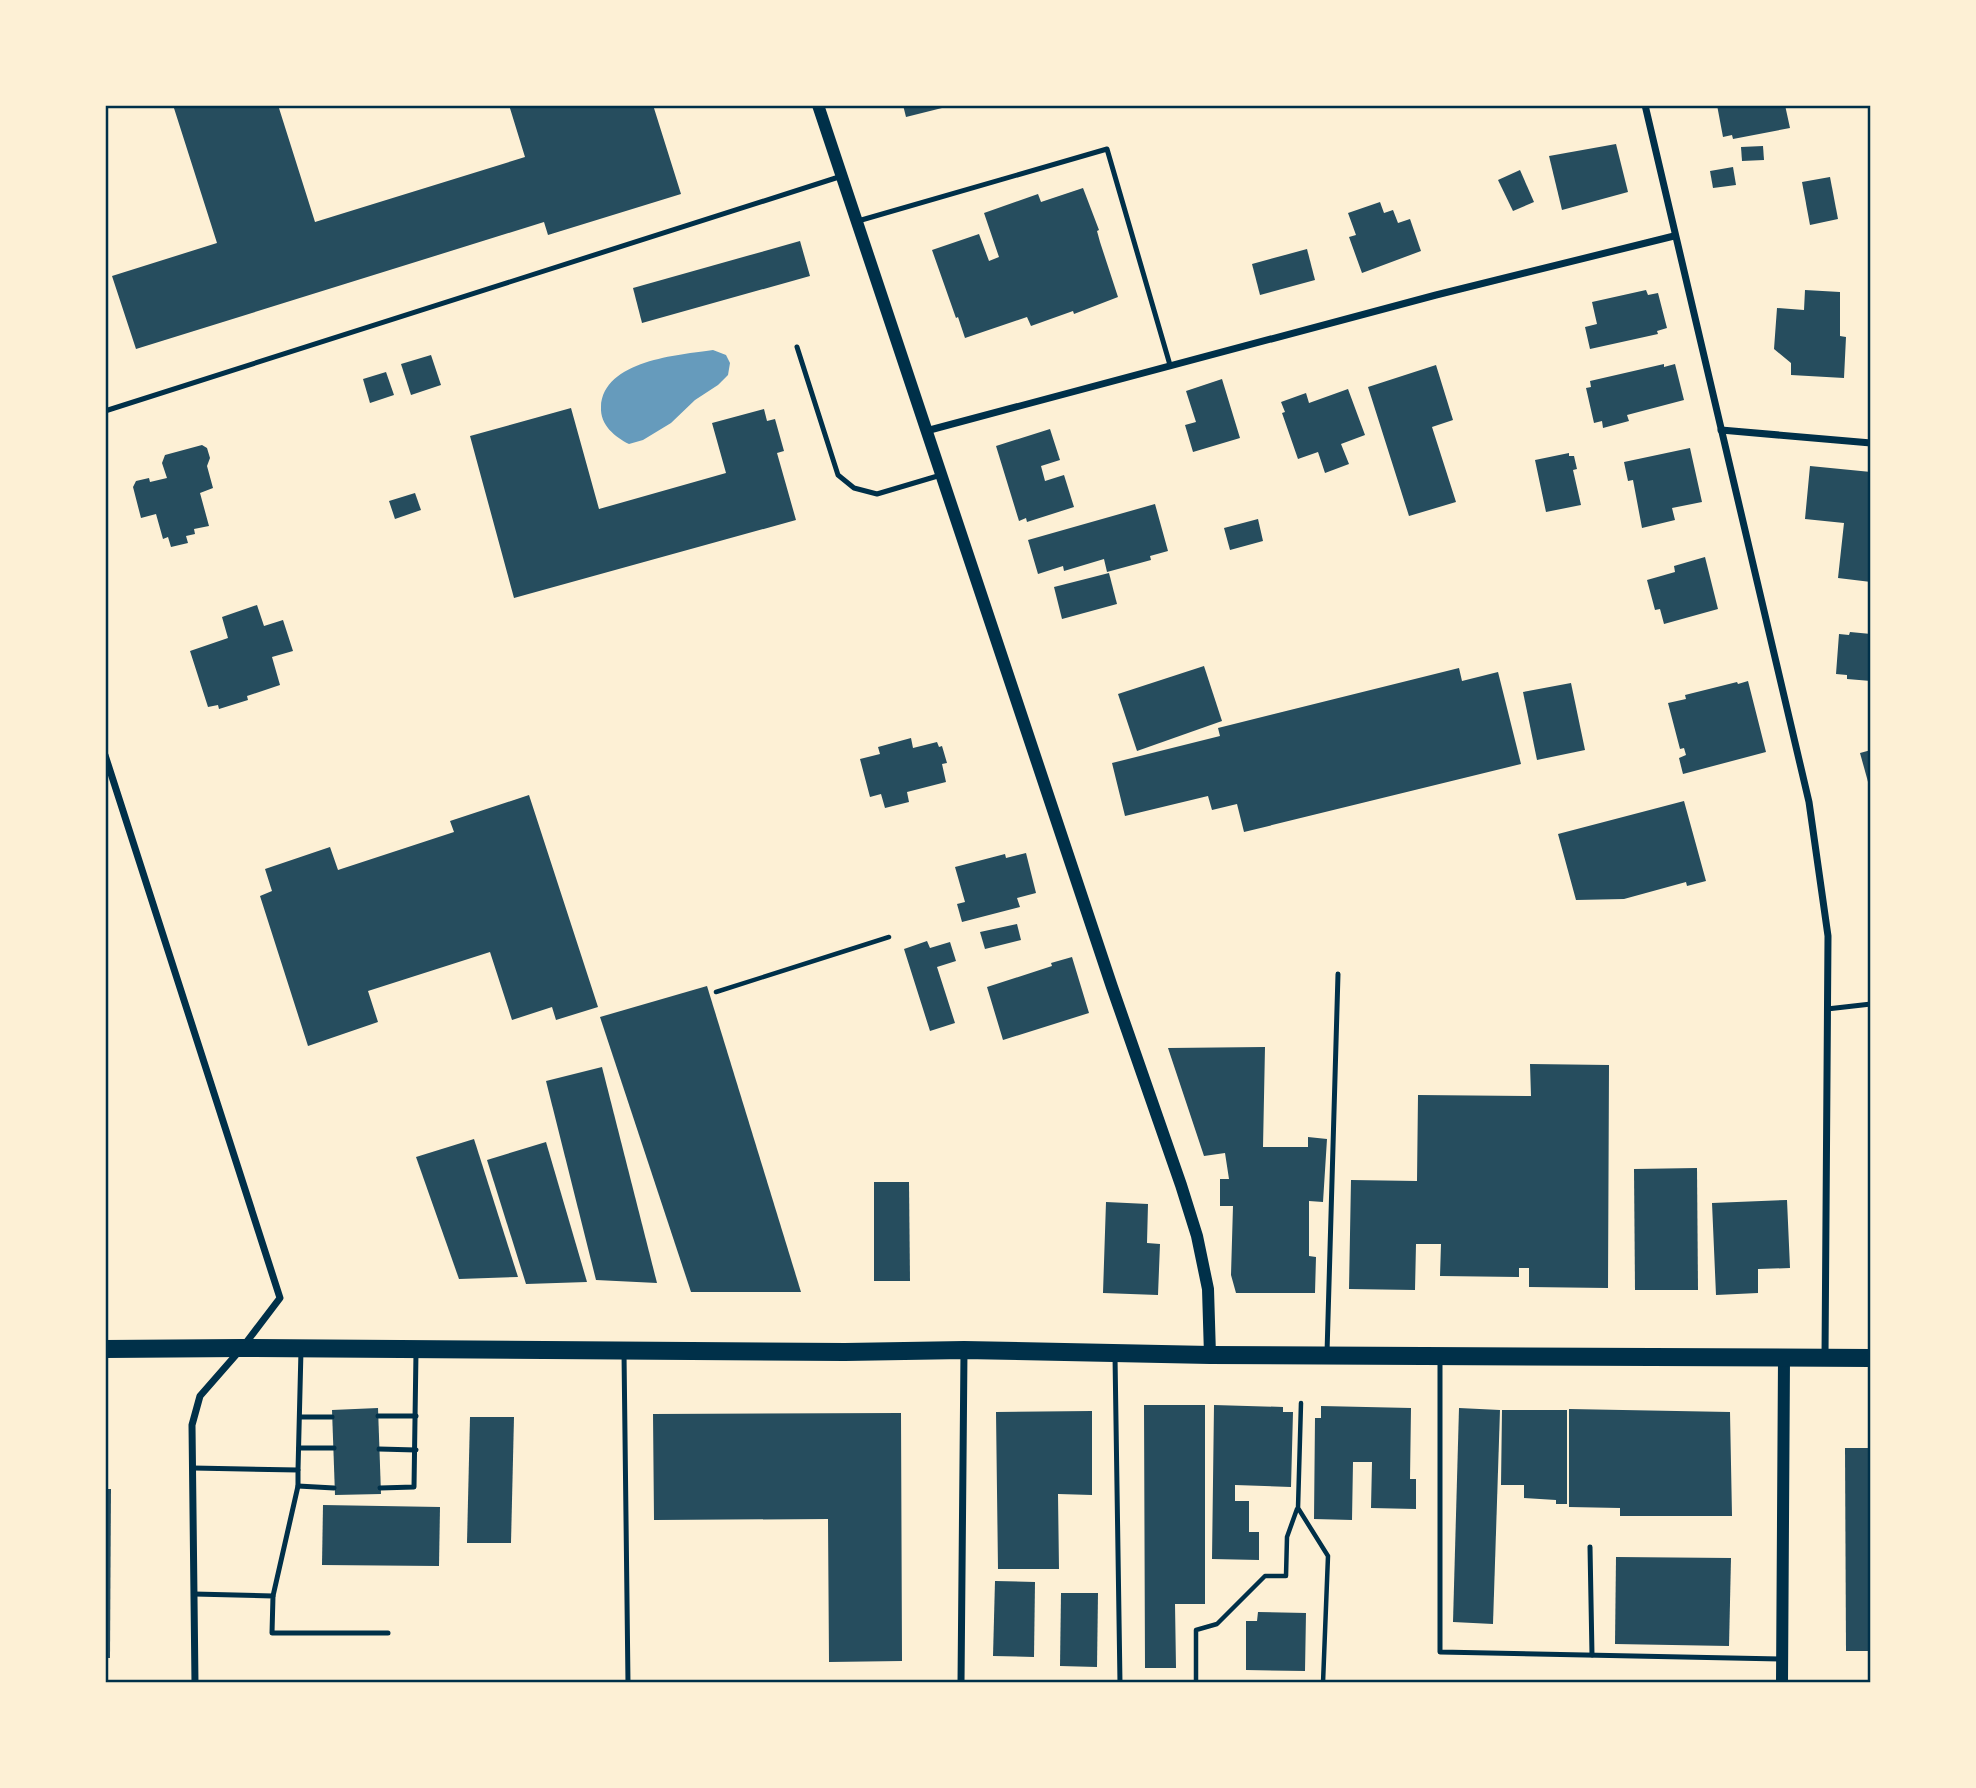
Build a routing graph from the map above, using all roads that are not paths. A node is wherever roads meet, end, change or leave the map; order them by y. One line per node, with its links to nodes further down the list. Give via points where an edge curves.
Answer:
1 (818, 105): 3 (street)
2 (1644, 105): 5 (street)
3 (842, 176): 4 (street); 8 (lane)
4 (858, 221): 7 (lane, via 1107,149); 10 (street)
5 (1674, 236): 7 (street); 9 (street)
6 (797, 346): 12 (lane, via 838,475 854,488 877,494)
7 (1170, 365): 10 (street)
8 (105, 411)
9 (1721, 430): 11 (street); 16 (street, via 1809,802 1828,936)
10 (926, 431): 12 (street)
11 (1871, 443)
12 (941, 475): 24 (street, via 1197,1236 1208,1289)
13 (105, 755): 17 (street, via 280,1298)
14 (1338, 974): 25 (lane)
15 (1871, 1004): 16 (lane)
16 (1827, 1010): 28 (street)
17 (242, 1348): 18 (main road); 19 (main road); 38 (street, via 200,1396 192,1425)
18 (301, 1348): 20 (main road); 32 (lane)
19 (105, 1349)
20 (416, 1349): 21 (main road); 31 (lane)
21 (624, 1350): 22 (main road); 50 (lane)
22 (964, 1350): 23 (main road); 51 (street)
23 (1115, 1353): 24 (main road); 52 (lane)
24 (1210, 1355): 25 (main road)
25 (1327, 1356): 26 (main road)
26 (1440, 1356): 27 (main road); 47 (lane, via 1440,1652)
27 (1784, 1358): 28 (main road); 48 (street)
28 (1825, 1358): 29 (main road)
29 (1871, 1358)
30 (378, 1416): 31 (lane)
31 (416, 1416): 37 (lane)
32 (299, 1417): 33 (lane); 34 (lane)
33 (332, 1417)
34 (299, 1448): 35 (lane); 39 (lane)
35 (334, 1448)
36 (379, 1449): 37 (lane)
37 (416, 1450): 42 (lane, via 414,1487)
38 (193, 1468): 39 (lane); 44 (street)
39 (298, 1470): 40 (lane)
40 (298, 1486): 41 (lane); 45 (lane)
41 (334, 1488)
42 (380, 1488)
43 (1590, 1547): 47 (lane)
44 (194, 1594): 45 (lane); 49 (street)
45 (273, 1595): 46 (lane, via 272,1633)
46 (388, 1633)
47 (1592, 1655): 48 (lane)
48 (1783, 1659): 53 (street)
49 (195, 1683)
50 (628, 1683)
51 (961, 1683)
52 (1120, 1683)
53 (1783, 1683)

